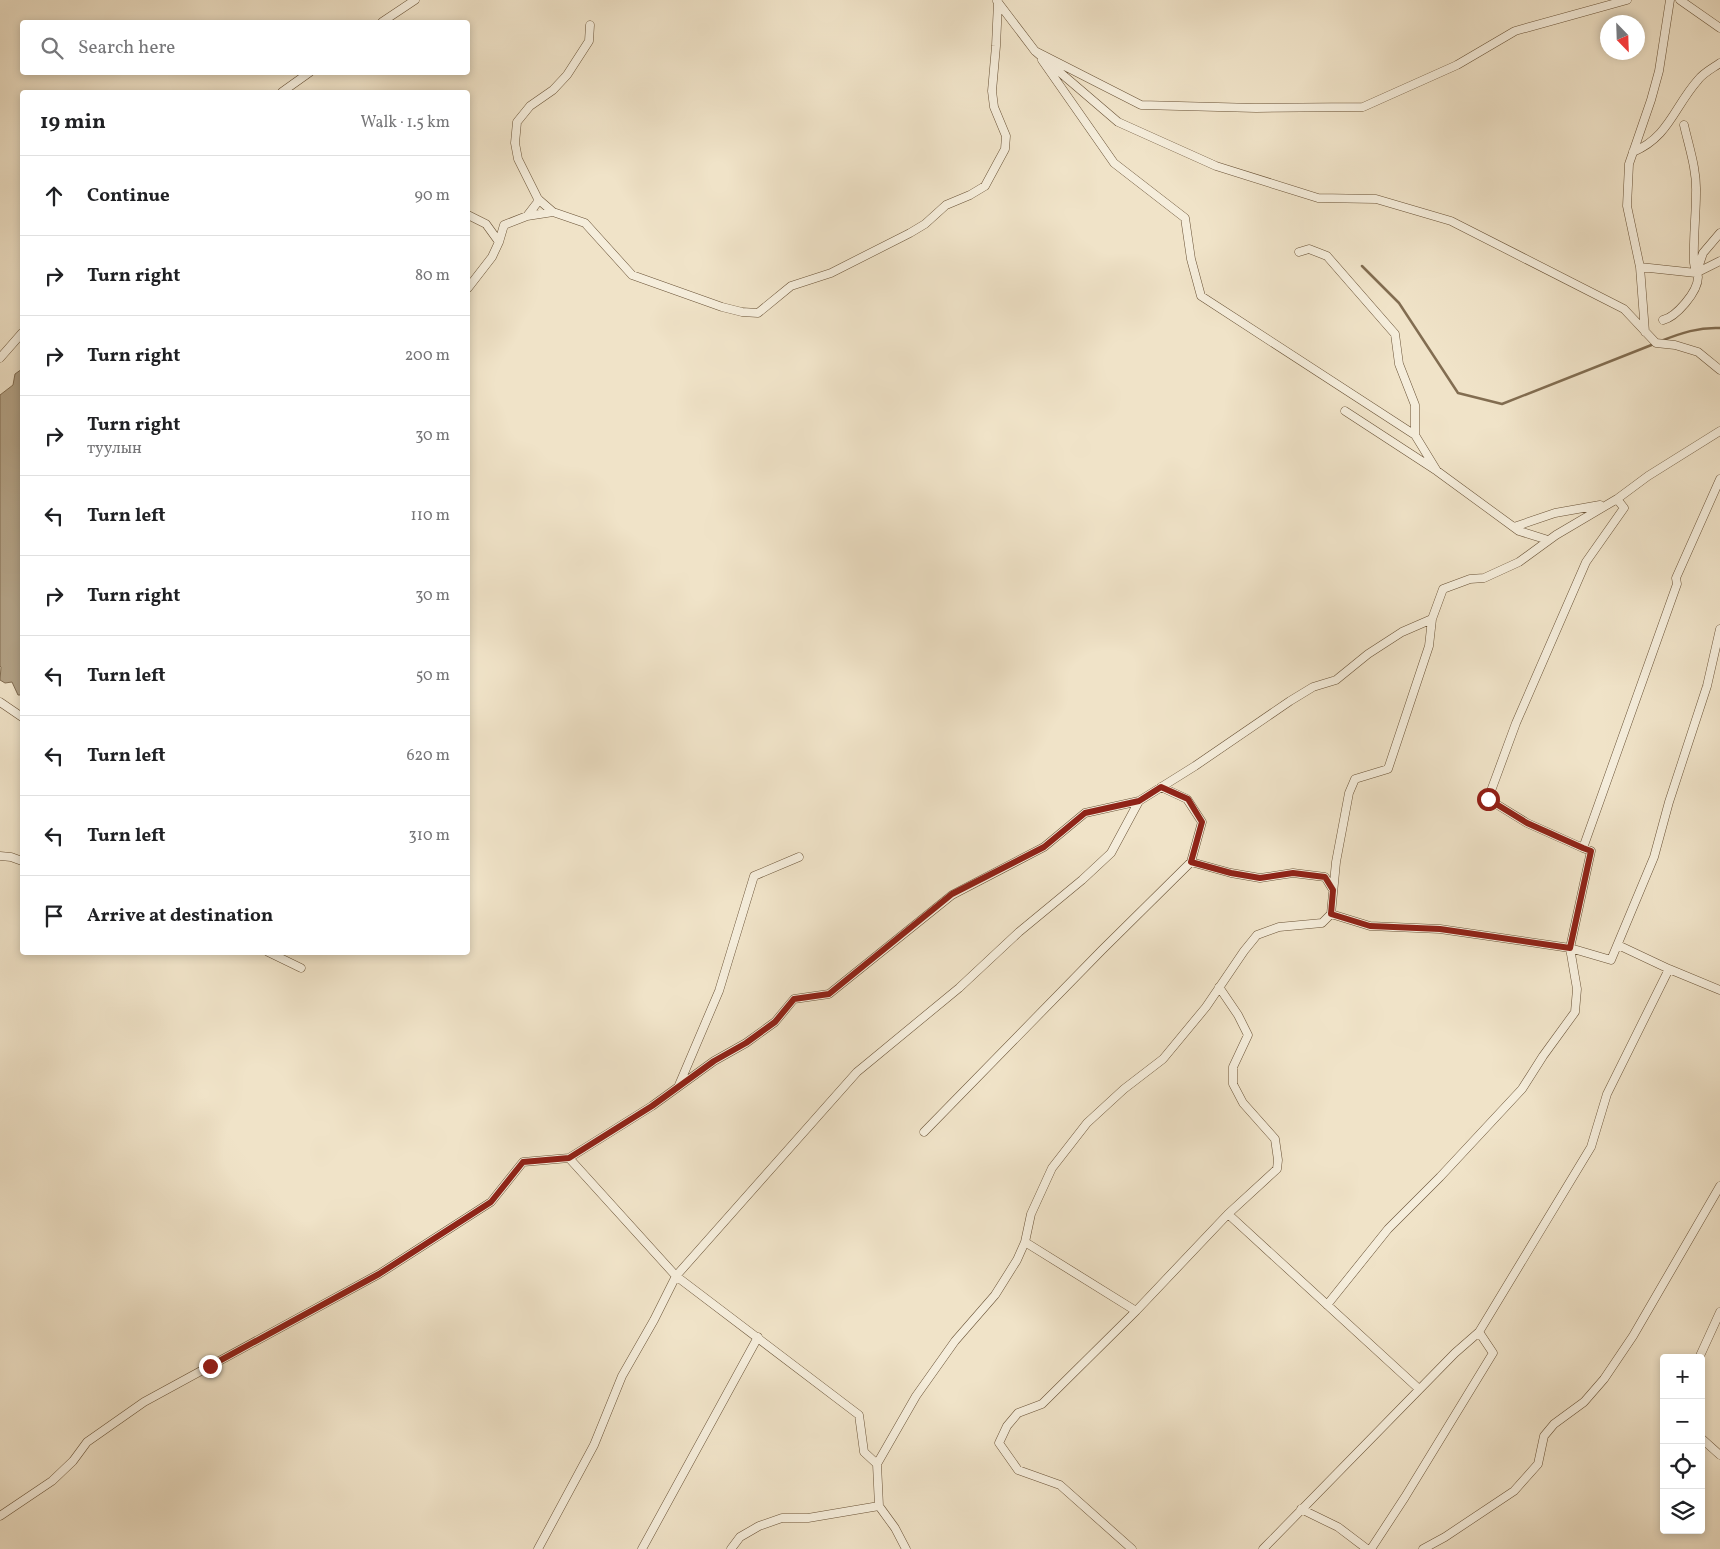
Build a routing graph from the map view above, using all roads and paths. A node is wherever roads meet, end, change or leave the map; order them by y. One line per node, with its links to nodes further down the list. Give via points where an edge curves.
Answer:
1 (415, 0): 6 (street)
2 (1628, 0): 9 (street, via 1515,31 1457,65 1363,107 1141,105)
3 (1670, 0): 14 (street, via 1659,71)
4 (1680, 0): 8 (street)
5 (997, 1): 9 (street); 16 (street, via 992,91 994,108 1006,136 1005,149 985,186 946,205 910,233 831,273 791,286 758,313 722,308 632,275 585,223)
6 (385, 20)
7 (590, 25): 15 (street, via 589,41 567,75 553,90 530,106 517,122 515,143 518,159)
8 (1720, 28)
9 (1035, 51): 29 (street, via 1118,122 1216,166 1318,198 1376,199 1452,221 1624,309); 35 (street, via 1114,163 1185,218 1201,296)
10 (1720, 63): 14 (street, via 1699,78 1665,130)
11 (306, 75): 12 (street)
12 (285, 90)
13 (1684, 125): 26 (street, via 1695,172 1693,240)
14 (1633, 152): 25 (street, via 1629,164 1627,206)
15 (538, 199): 16 (street); 18 (street)
16 (553, 212): 18 (street)
17 (470, 216): 19 (street)
18 (527, 216): 20 (street)
19 (486, 224): 20 (street); 22 (street)
20 (504, 226): 22 (street)
21 (1720, 233): 26 (street, via 1703,253)
22 (499, 242): 27 (street, via 492,257)
23 (1299, 252): 35 (street, via 1309,249 1327,256 1395,334 1399,364 1415,405)
24 (1720, 261): 26 (street)
25 (1640, 266): 26 (street); 29 (street)
26 (1696, 273): 28 (street, via 1694,292 1670,318)
27 (470, 285)
28 (1663, 320)
29 (1645, 332): 32 (street, via 1656,343 1698,352)
30 (20, 335): 31 (street)
31 (0, 358)
32 (1720, 370)
33 (1345, 411): 36 (street)
34 (1720, 431): 38 (street)
35 (1415, 435): 36 (street)
36 (1437, 471): 40 (street)
37 (1720, 479): 48 (street, via 1676,578 1677,584)
38 (1617, 499): 39 (street); 48 (street, via 1624,508 1586,562 1516,723 1488,799 1527,823)
39 (1607, 504): 40 (street, via 1555,513); 41 (street)
40 (1514, 527): 41 (street)
41 (1548, 540): 42 (street, via 1519,562 1484,578 1443,589)
42 (1432, 619): 46 (street, via 1402,632 1336,680 1313,687 1290,701); 53 (street, via 1429,646 1388,769 1355,779 1349,793)
43 (1720, 629): 55 (street, via 1707,686 1654,857)
44 (0, 702): 45 (street)
45 (20, 716)
46 (1161, 787): 47 (street); 52 (street, via 1188,799 1202,822)
47 (1139, 801): 62 (street, via 1085,813 1044,847 952,894 829,994 794,999 775,1022); 68 (street, via 1111,853 960,988 857,1072)
48 (1583, 848): 56 (street, via 1591,851)
49 (0, 856): 51 (street)
50 (799, 857): 62 (street, via 754,876 718,992)
51 (20, 860)
52 (1191, 862): 53 (street, via 1260,878 1293,873 1325,877); 63 (street)
53 (1333, 890): 54 (street)
54 (1331, 914): 56 (street, via 1370,926 1440,929); 60 (street, via 1322,922 1279,927 1257,935)
55 (1618, 944): 56 (street, via 1611,960); 59 (street)
56 (1570, 948): 69 (street, via 1577,989 1575,1012 1522,1089 1388,1229)
57 (274, 955): 58 (street)
58 (301, 968)
59 (1669, 969): 61 (street); 72 (street, via 1607,1094 1591,1147)
60 (1219, 987): 66 (street, via 1248,1036 1233,1067 1233,1084 1243,1103 1275,1139 1278,1160 1277,1169); 67 (street, via 1163,1060 1124,1089 1087,1123 1052,1168 1031,1214)
61 (1719, 987)
62 (679, 1087): 64 (street)
63 (924, 1132)
64 (569, 1158): 68 (street); 81 (street, via 523,1162 491,1202 379,1274 144,1402 87,1442 73,1461 52,1480)
65 (1720, 1186): 89 (street, via 1633,1336 1604,1378 1584,1402 1554,1424 1544,1436 1538,1464 1514,1491)
66 (1228, 1214): 69 (street); 70 (street)
67 (1025, 1242): 70 (street); 78 (street, via 995,1296 955,1341 916,1396)
68 (676, 1276): 73 (street); 82 (street, via 622,1376 594,1445)
69 (1328, 1305): 75 (street)
70 (1136, 1311): 86 (street, via 1042,1404 1018,1413 999,1443 1018,1470 1060,1485)
71 (1720, 1312): 74 (street)
72 (1479, 1332): 75 (street); 88 (street, via 1493,1353 1405,1497)
73 (758, 1337): 78 (street, via 859,1415 864,1452); 83 (street)
74 (1701, 1354)
75 (1419, 1389): 80 (street)
76 (1705, 1442): 77 (street)
77 (1720, 1455)
78 (877, 1464): 79 (street)
79 (879, 1506): 84 (street, via 808,1518 782,1518 740,1537); 85 (street)
80 (1301, 1509): 87 (street); 88 (street, via 1338,1527)
81 (0, 1516)
82 (538, 1549)
83 (642, 1549)
84 (731, 1549)
85 (906, 1549)
86 (1132, 1549)
87 (1263, 1549)
88 (1369, 1549)
89 (1423, 1549)

